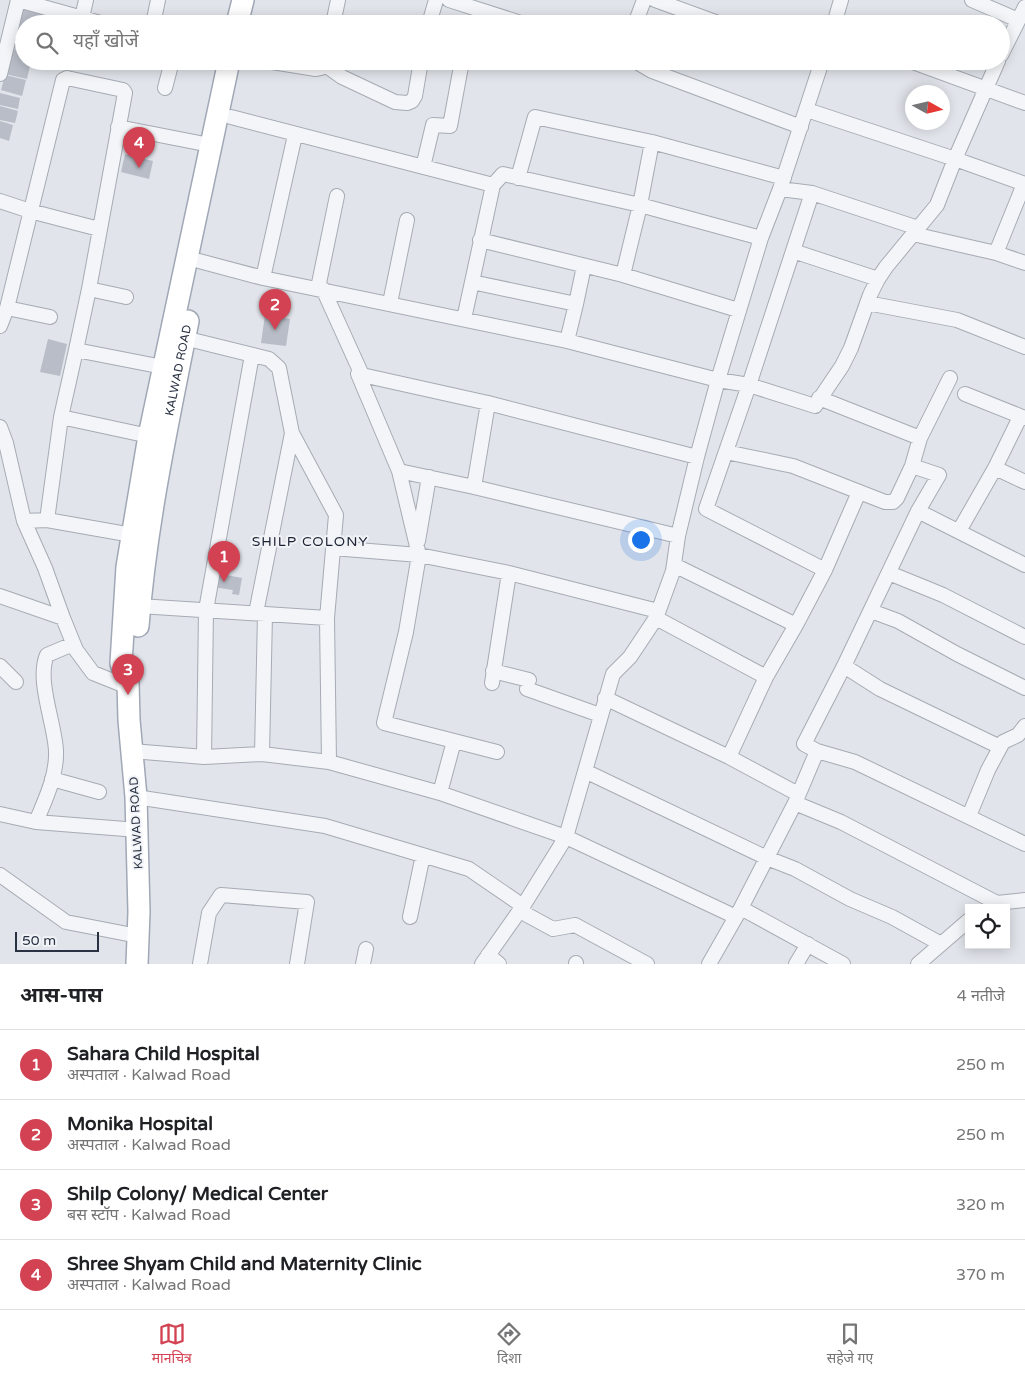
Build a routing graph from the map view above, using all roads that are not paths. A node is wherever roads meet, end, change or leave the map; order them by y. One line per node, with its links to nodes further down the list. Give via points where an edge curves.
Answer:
1 (18, 0): 14 (street); 39 (street)
2 (86, 0): 15 (street)
3 (158, 0): 16 (street)
4 (243, 0): 17 (main road)
5 (257, 0): 18 (main road)
6 (338, 0): 19 (street)
7 (436, 0): 20 (street)
8 (448, 0): 21 (street)
9 (644, 0): 22 (street)
10 (655, 0): 23 (street)
11 (841, 0): 24 (street)
12 (972, 0): 25 (street)
13 (1025, 7): 27 (street)
14 (71, 15)
15 (83, 15)
16 (155, 15)
17 (240, 15)
18 (254, 15)
19 (335, 15)
20 (432, 15)
21 (496, 15)
22 (638, 15)
23 (696, 15)
24 (837, 15)
25 (1006, 15)
26 (1010, 17): 27 (street)
27 (1018, 20): 28 (street)
28 (1010, 36)
29 (170, 70): 40 (street)
30 (226, 70): 49 (main road, KALWAD ROAD)
31 (241, 70): 44 (main road, KALWAD ROAD)
32 (334, 70): 33 (street, via 342,77 402,103 415,96)
33 (419, 70)
34 (460, 70): 51 (street, via 450,126 433,125)
35 (650, 70): 46 (street)
36 (819, 70): 43 (street)
37 (935, 70): 41 (street)
38 (994, 70): 41 (street)
39 (0, 74)
40 (165, 88)
41 (985, 88): 42 (street); 50 (street)
42 (1025, 103)
43 (807, 110): 46 (street); 50 (street)
44 (231, 117): 47 (street); 68 (main road, KALWAD ROAD)
45 (118, 126): 49 (street); 60 (street, via 124,91 67,78 63,80); 62 (street)
46 (801, 127): 53 (street)
47 (295, 135): 51 (street); 72 (street)
48 (652, 142): 52 (street, via 535,117); 53 (street); 59 (street)
49 (210, 145): 91 (main road, KALWAD ROAD)
50 (955, 159): 54 (street); 63 (street, via 937,205)
51 (423, 167): 55 (street)
52 (518, 178): 55 (street, via 503,174); 59 (street)
53 (782, 183): 56 (street); 64 (street)
54 (1025, 184): 67 (street)
55 (493, 185): 65 (street)
56 (812, 193): 63 (street); 66 (street)
57 (337, 196): 76 (street)
58 (0, 201): 60 (street)
59 (640, 204): 64 (street); 71 (street)
60 (30, 211): 62 (street); 81 (street)
61 (407, 220): 78 (street)
62 (99, 229): 75 (street)
63 (915, 231): 67 (street); 73 (street)
64 (761, 238): 82 (street)
65 (480, 240): 70 (street); 74 (street)
66 (793, 251): 73 (street); 95 (street)
67 (996, 253): 69 (street)
68 (199, 262): 72 (street); 86 (main road, KALWAD ROAD)
69 (1025, 263)
70 (584, 266): 71 (street); 80 (street)
71 (623, 275): 82 (street)
72 (263, 278): 76 (street)
73 (878, 279): 79 (street)
74 (472, 282): 80 (street); 84 (street)
75 (89, 289): 77 (street); 89 (street)
76 (320, 289): 78 (street); 92 (street)
77 (126, 297)
78 (390, 303): 84 (street)
79 (867, 303): 88 (street, via 957,320); 97 (street, via 852,348)
80 (576, 304): 87 (street)
81 (7, 308): 83 (street); 85 (street)
82 (738, 310): 94 (street)
83 (50, 317)
84 (464, 319): 87 (street)
85 (0, 326)
86 (184, 338): 90 (street); 128 (main road, KALWAD ROAD, via 163,446)
87 (567, 341): 94 (street)
88 (1025, 347)
89 (76, 350): 91 (street); 99 (street)
90 (252, 355): 102 (street, via 269,359 279,368); 129 (street)
91 (163, 367): 103 (main road, KALWAD ROAD)
92 (362, 375): 98 (street); 109 (street, via 358,374)
93 (950, 378): 104 (street)
94 (718, 380): 95 (street); 106 (street)
95 (749, 385): 97 (street, via 815,406); 105 (street)
96 (965, 394): 100 (street)
97 (820, 398): 104 (street)
98 (488, 403): 106 (street); 112 (street)
99 (61, 417): 103 (street); 115 (street)
100 (1023, 418): 108 (street)
101 (0, 427): 116 (street)
102 (292, 433): 120 (street, via 336,515); 131 (street)
103 (149, 436): 118 (main road, KALWAD ROAD)
104 (920, 438): 107 (street)
105 (726, 452): 113 (street, via 793,466); 124 (street, via 706,509)
106 (697, 457): 119 (street)
107 (912, 466): 113 (street, via 893,502); 114 (street, via 939,476)
108 (996, 468): 111 (street); 117 (street)
109 (400, 471): 110 (street); 121 (street)
110 (429, 477): 112 (street); 121 (street)
111 (1025, 482)
112 (474, 487): 119 (street)
113 (859, 492): 124 (street)
114 (918, 511): 117 (street); 126 (street)
115 (47, 520): 116 (street); 118 (street)
116 (24, 521): 133 (street)
117 (959, 531): 123 (street)
118 (132, 535): 142 (main road, KALWAD ROAD, via 121,663)
119 (678, 536): 122 (street)
120 (333, 548): 121 (street); 134 (street)
121 (418, 552): 125 (street); 147 (street, via 406,632 384,723)
122 (674, 564): 132 (street); 135 (street)
123 (1025, 565)
124 (825, 570): 135 (street)
125 (509, 573): 132 (street); 145 (street, via 492,677 528,684)
126 (889, 573): 130 (street); 136 (street, via 943,595)
127 (0, 596): 133 (street)
128 (139, 606): 129 (street); 142 (main road, KALWAD ROAD, via 135,663)
129 (206, 610): 131 (street); 154 (street)
130 (871, 611): 139 (street); 143 (street, via 898,621)
131 (261, 614): 134 (street); 152 (street)
132 (657, 614): 140 (street); 144 (street, via 630,657 613,674)
133 (64, 618): 137 (street)
134 (327, 618): 155 (street)
135 (796, 625): 140 (street)
136 (1025, 637)
137 (73, 644): 142 (street, via 93,672); 157 (street, via 47,655 43,664 56,751)
138 (0, 666): 141 (street)
139 (844, 666): 148 (street, via 880,688); 150 (street, via 804,744)
140 (766, 677): 153 (street)
141 (16, 682)
142 (128, 685): 149 (main road, KALWAD ROAD)
143 (1025, 688)
144 (605, 698): 145 (street); 153 (street)
145 (600, 715): 156 (street)
146 (1025, 726): 148 (street)
147 (454, 742): 151 (street); 159 (street)
148 (1000, 747): 163 (street)
149 (132, 751): 154 (street); 160 (main road, KALWAD ROAD)
150 (817, 751): 161 (street); 163 (street, via 855,762)
151 (497, 752)
152 (262, 754): 154 (street); 155 (street)
153 (729, 756): 161 (street)
154 (204, 757)
155 (329, 762): 159 (street)
156 (585, 771): 166 (street); 169 (street)
157 (52, 779): 158 (street); 164 (street)
158 (99, 792)
159 (440, 793): 166 (street)
160 (136, 797): 165 (main road, KALWAD ROAD); 168 (street, via 325,826)
161 (797, 798): 169 (street); 172 (street)
162 (0, 814): 164 (street)
163 (969, 816): 167 (street)
164 (36, 822): 165 (street)
165 (138, 830): 178 (main road, KALWAD ROAD)
166 (566, 837): 174 (street); 175 (street)
167 (1025, 844)
168 (423, 855): 174 (street, via 469,869); 176 (street)
169 (767, 858): 175 (street); 180 (street, via 795,869)
170 (0, 875): 178 (street, via 66,922)
171 (1025, 900): 173 (street)
172 (991, 904)
173 (999, 904)
174 (522, 908): 182 (street); 188 (street, via 553,929 575,925)
175 (738, 913): 179 (street); 189 (street)
176 (410, 917)
177 (965, 923): 180 (street)
178 (138, 936): 183 (main road, KALWAD ROAD)
179 (808, 944): 190 (street); 191 (street)
180 (941, 944): 192 (street)
181 (366, 949): 186 (street)
182 (485, 960): 187 (street)
183 (137, 964)
184 (200, 964): 185 (street, via 209,913 221,895 307,902)
185 (297, 964)
186 (363, 964)
187 (499, 964)
188 (647, 964)
189 (709, 964)
190 (796, 964)
191 (843, 964)
192 (919, 964)

